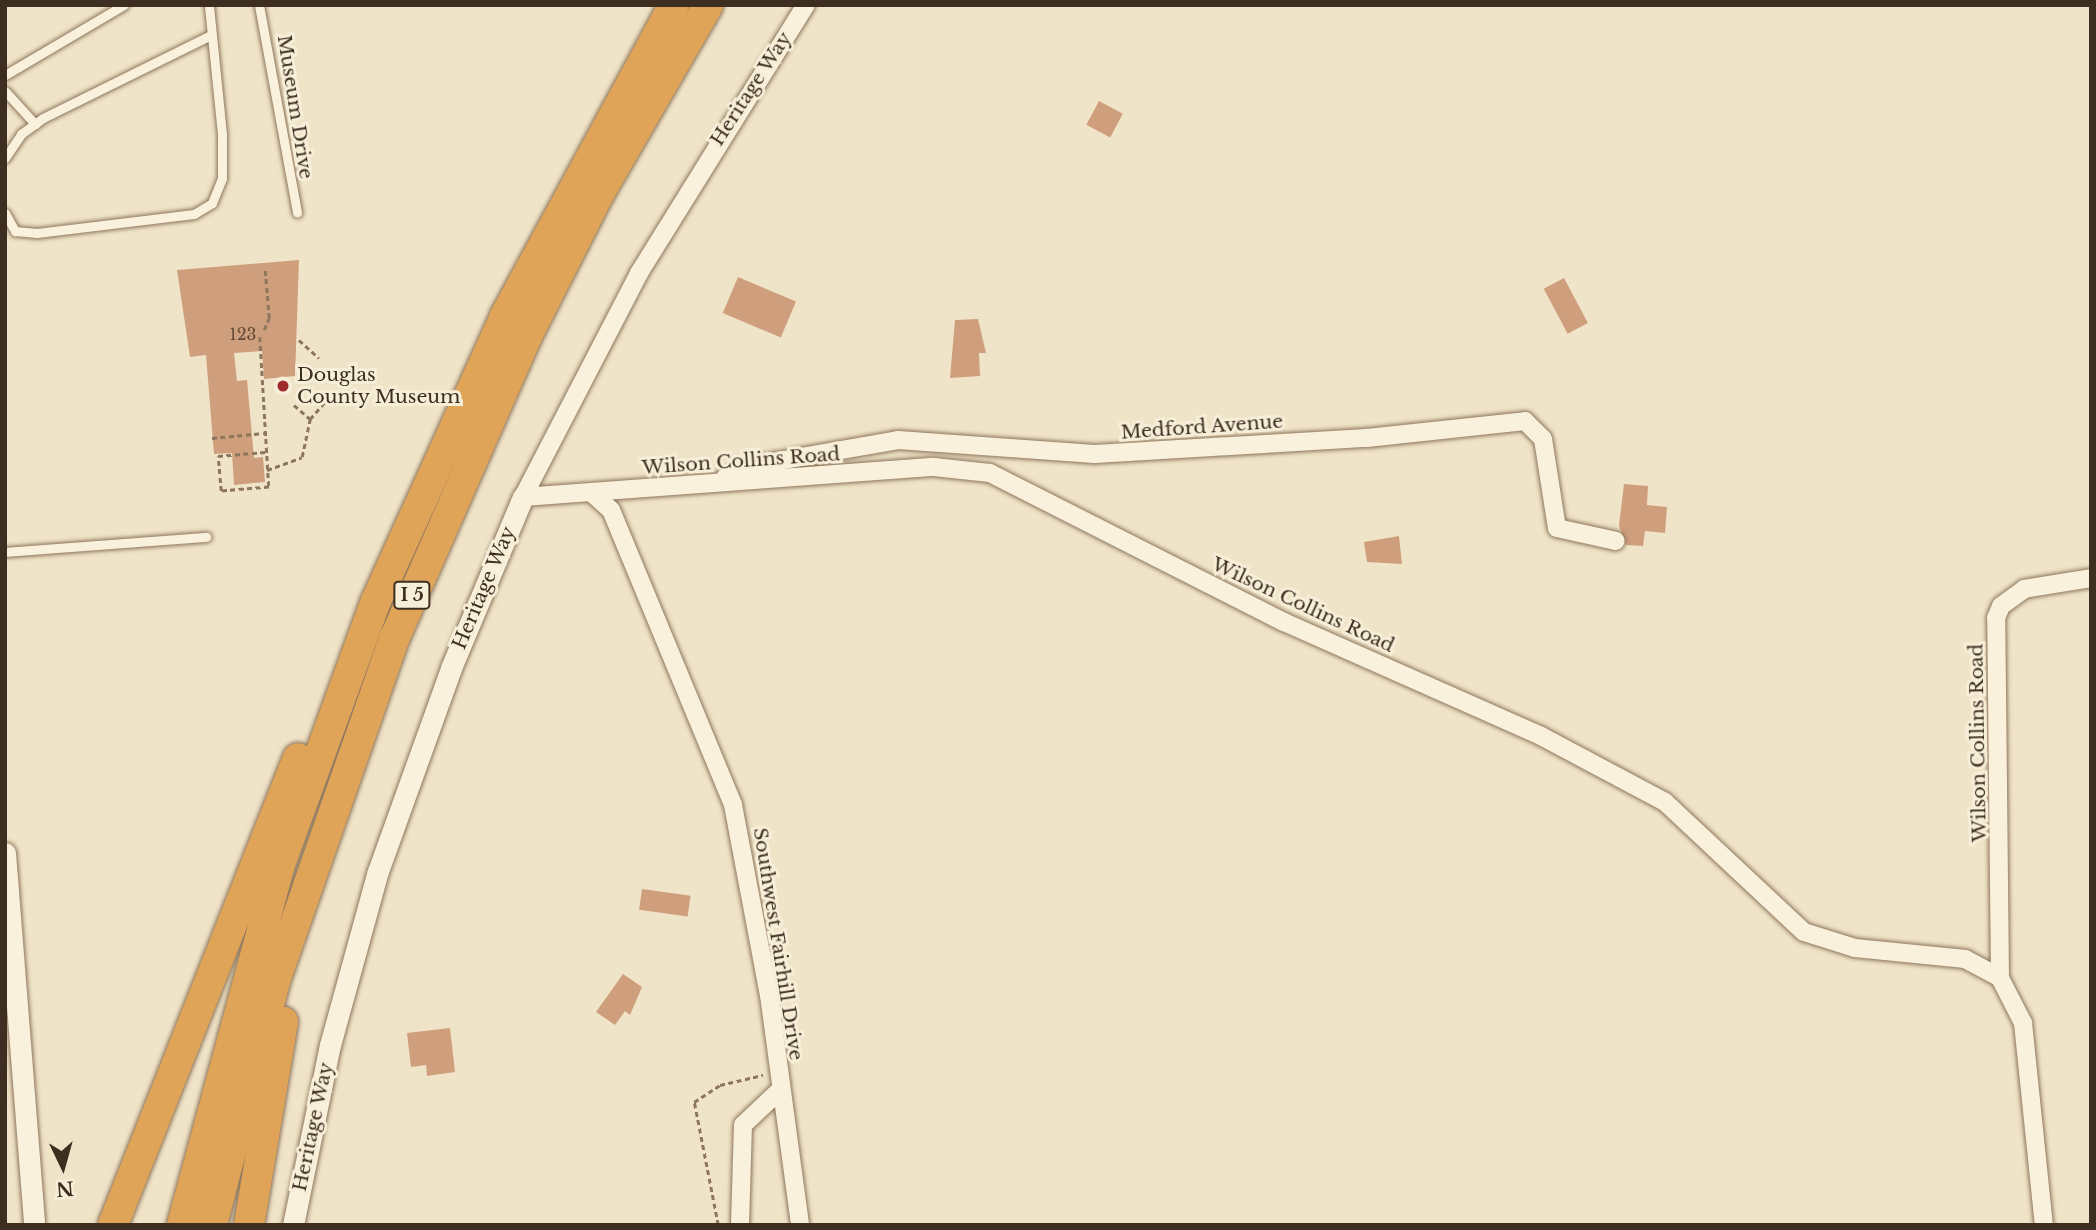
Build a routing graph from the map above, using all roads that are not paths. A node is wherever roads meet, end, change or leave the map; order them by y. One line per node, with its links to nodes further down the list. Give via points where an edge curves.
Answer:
1 (124, 5): 8 (lane)
2 (209, 5): 7 (lane)
3 (259, 5): 13 (lane, Museum Drive)
4 (674, 5): 21 (highway, I 5, via 505,316)
5 (708, 5): 23 (highway, I 5, via 599,194 477,443 395,636)
6 (806, 5): 16 (street, Heritage Way, via 639,273)
7 (211, 35): 10 (lane); 12 (lane, via 222,167 212,203 194,214 37,233 15,231)
8 (5, 75)
9 (5, 91): 10 (lane)
10 (34, 124): 11 (lane)
11 (5, 158)
12 (5, 213)
13 (297, 213)
14 (709, 485): 15 (street, Wilson Collins Road); 18 (street, Medford Avenue, via 761,464 898,440 1095,454 1367,438 1525,421 1543,439 1557,528); 24 (street, Wilson Collins Road, via 933,467 990,473 1284,622 1612,771 1686,819 1804,932 1855,948 1965,959)
15 (592, 493): 16 (street, Wilson Collins Road); 25 (street, Southwest Fairhill Drive, via 611,510 724,776 754,905)
16 (523, 497): 31 (street, Heritage Way, via 450,668 377,874 330,1045)
17 (206, 537): 19 (lane)
18 (1616, 541)
19 (5, 552)
20 (2091, 578): 24 (street, Wilson Collins Road, via 2024,589 2001,606 1996,618)
21 (376, 601): 27 (highway, via 309,730); 28 (highway, I 5, via 279,867)
22 (5, 853): 26 (street)
23 (317, 862): 29 (highway, I 5, via 275,981); 30 (highway, via 257,1156)
24 (2000, 978): 34 (street, Wilson Collins Road, via 2023,1023)
25 (779, 1091): 32 (street, via 743,1125); 33 (street, Southwest Fairhill Drive)
26 (34, 1225)
27 (113, 1225)
28 (181, 1225)
29 (212, 1225)
30 (249, 1225)
31 (293, 1225)
32 (740, 1225)
33 (800, 1225)
34 (2044, 1225)

